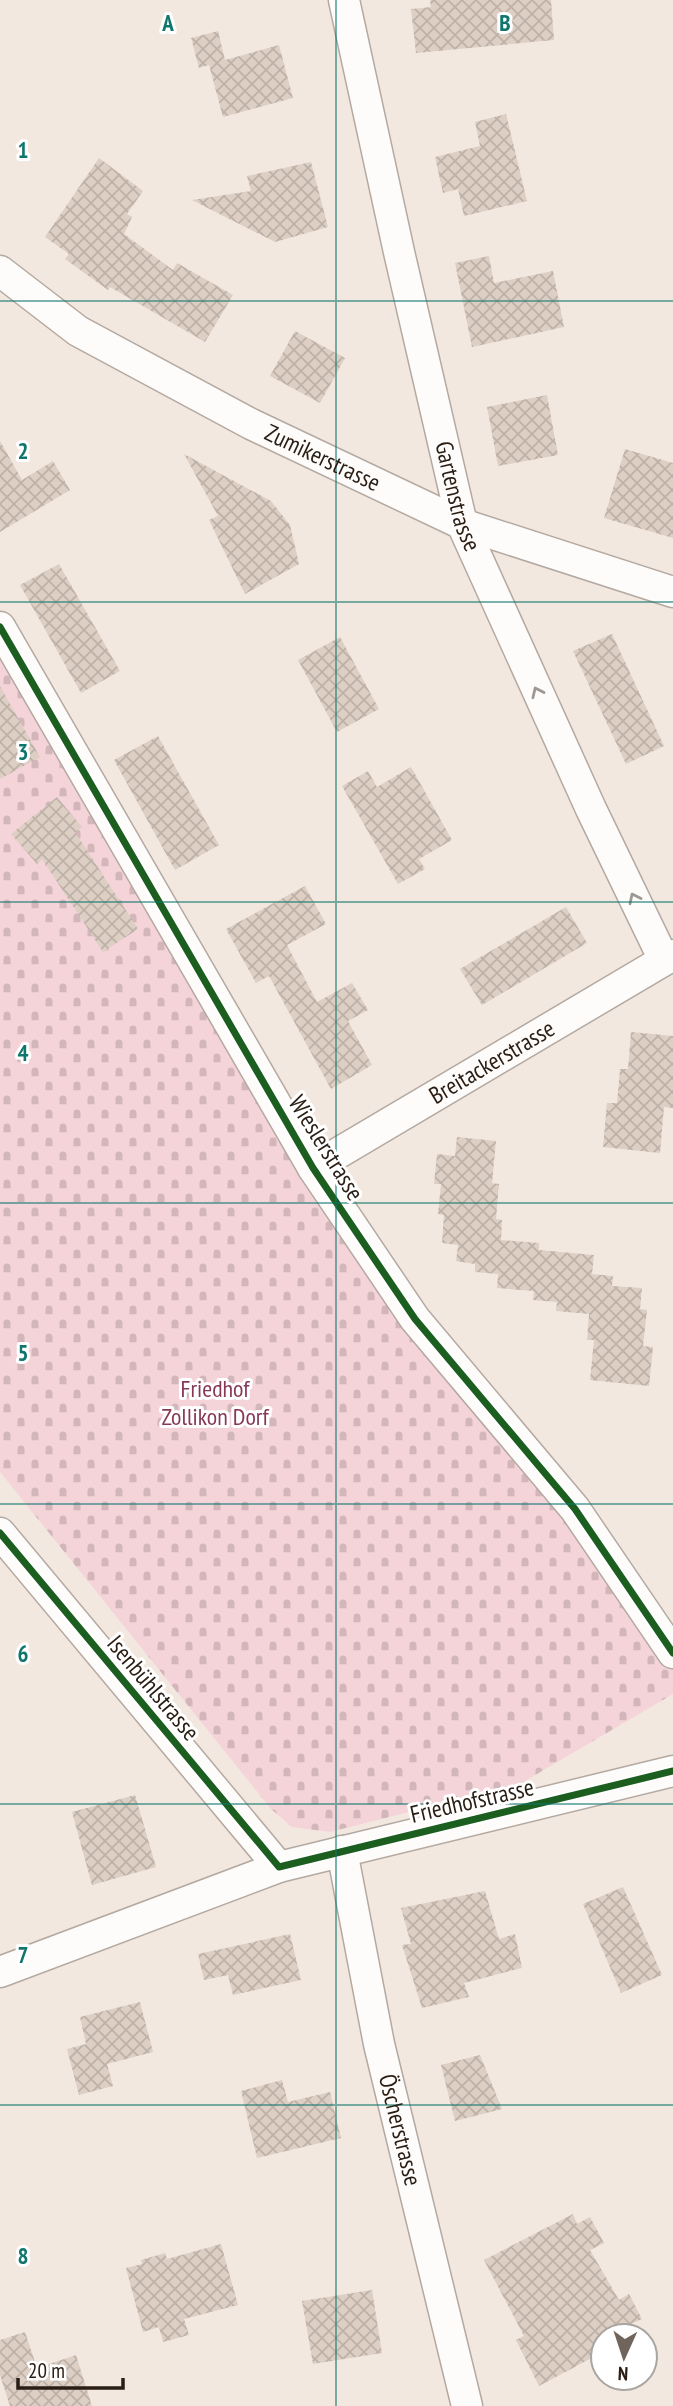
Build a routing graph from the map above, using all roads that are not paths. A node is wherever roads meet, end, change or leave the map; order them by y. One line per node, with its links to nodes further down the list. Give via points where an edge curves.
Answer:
1 (344, 0): 3 (street, Gartenstrasse)
2 (0, 271): 3 (street, Zumikerstrasse, via 78,331 251,424)
3 (462, 524): 4 (street, Zumikerstrasse); 6 (street, Gartenstrasse, one-way to 3, via 591,809)
4 (673, 592)
5 (0, 627): 7 (street, Wieslerstrasse)
6 (668, 957): 7 (street, Breitackerstrasse)
7 (313, 1168): 9 (street, Wieslerstrasse, via 415,1319 575,1509)
8 (0, 1533): 12 (street, Isenbühlstrasse)
9 (673, 1653)
10 (673, 1771): 11 (street, Friedhofstrasse)
11 (342, 1851): 12 (street, Friedhofstrasse); 14 (street, Öscherstrasse, via 379,2044)
12 (279, 1867): 13 (street, Friedhofstrasse)
13 (0, 1972)
14 (467, 2406)

